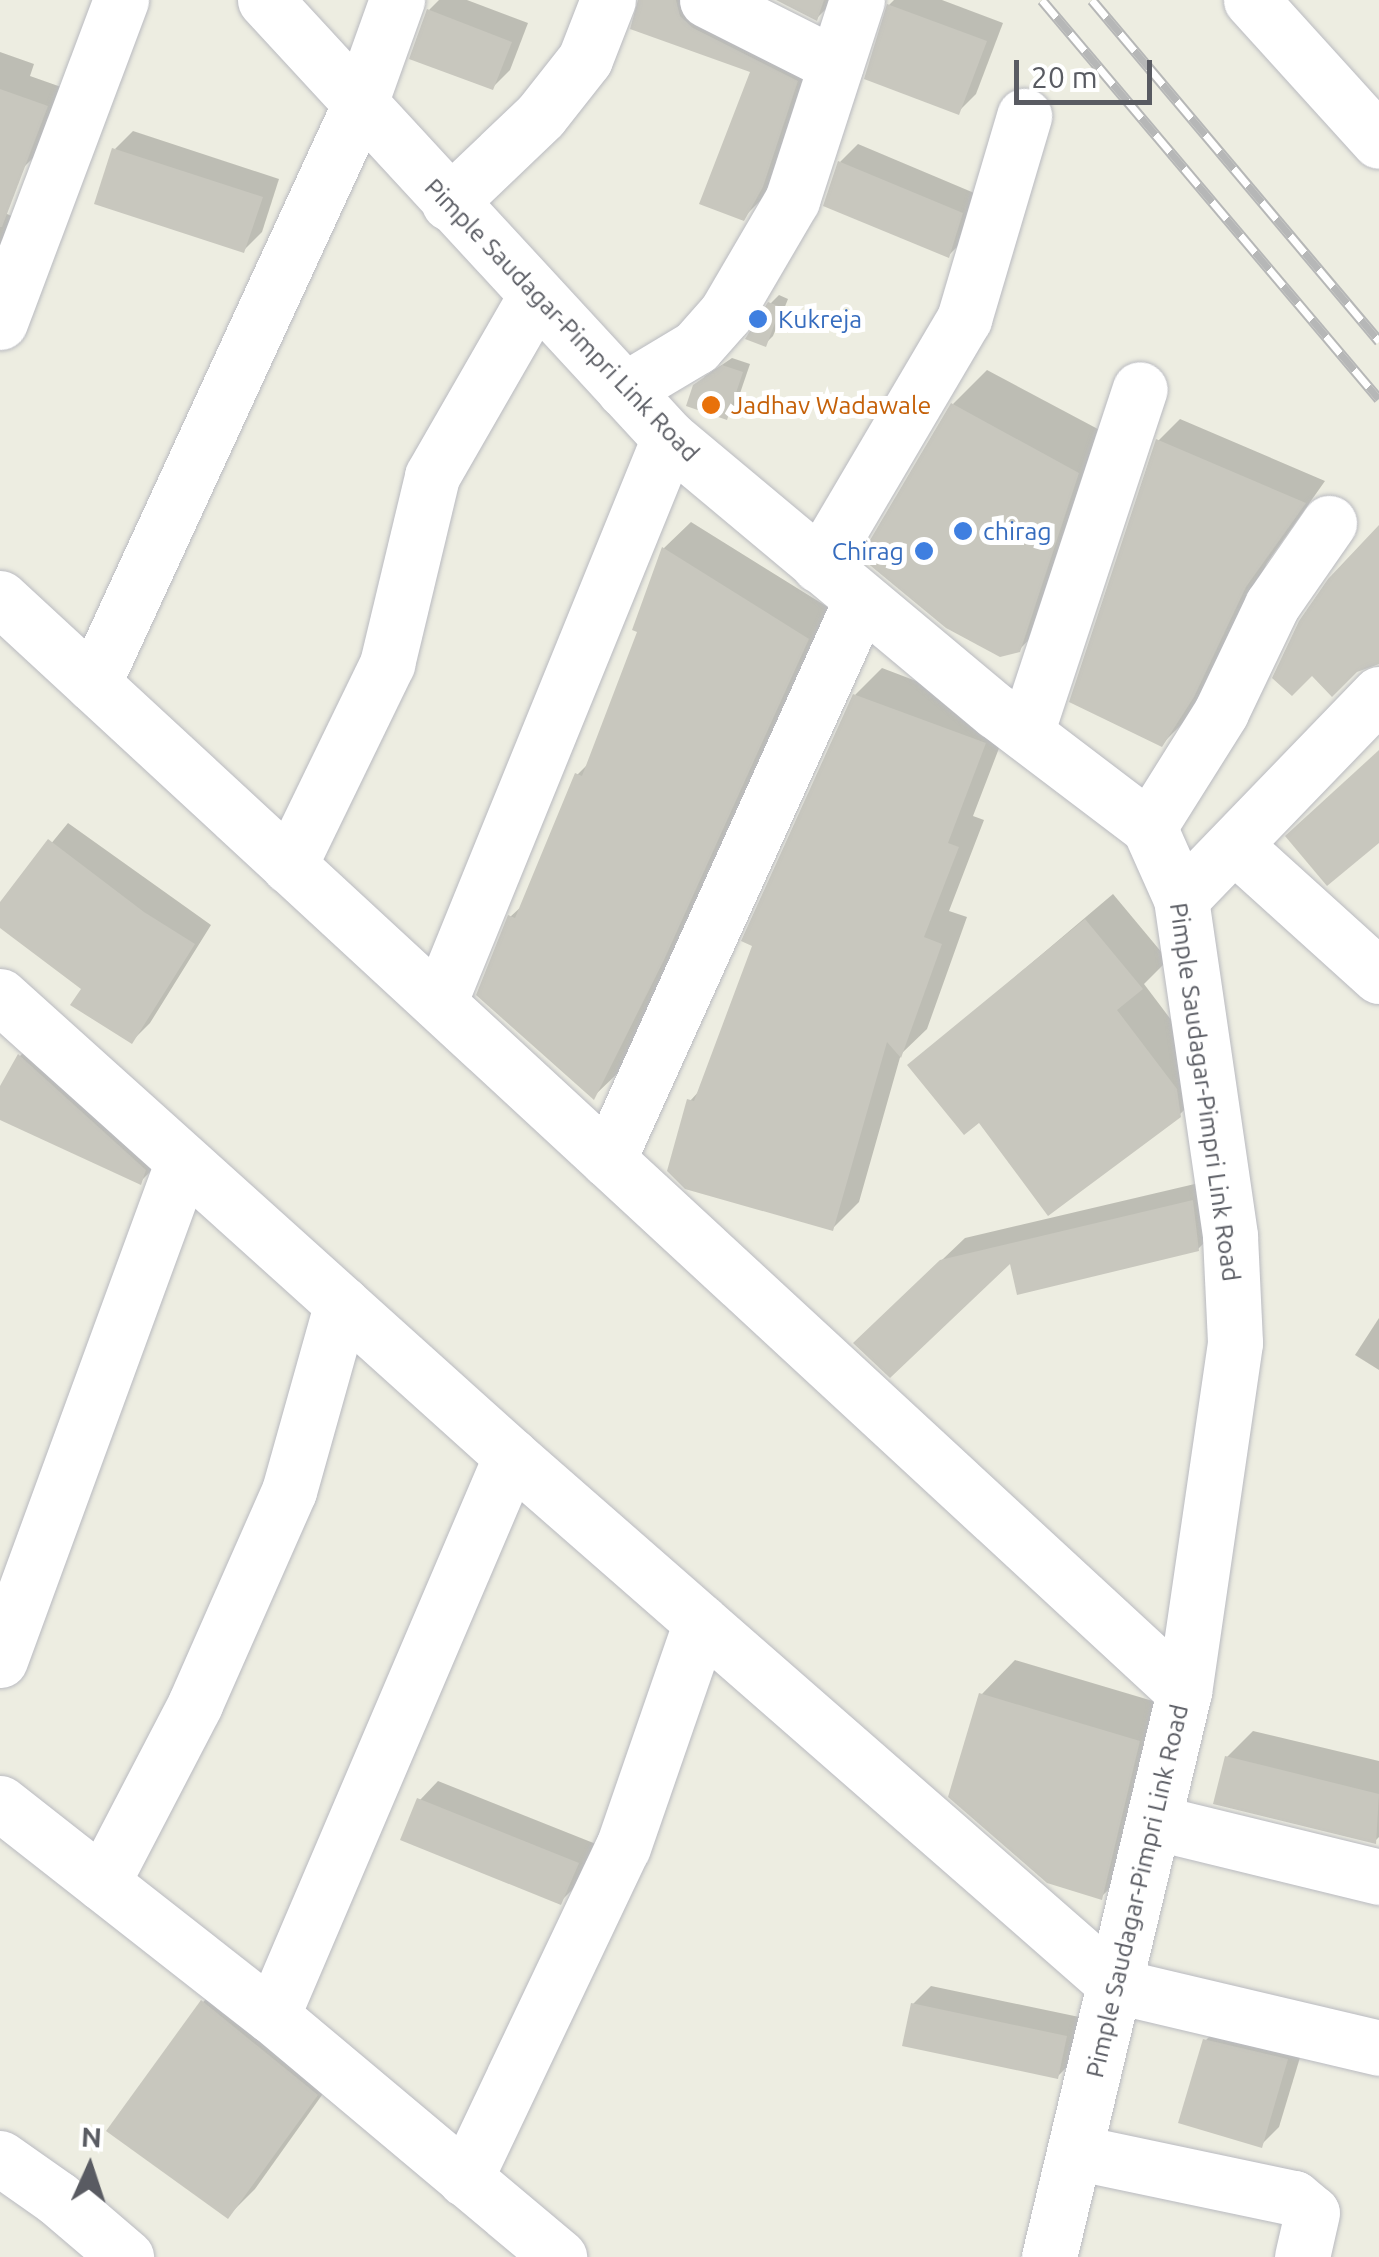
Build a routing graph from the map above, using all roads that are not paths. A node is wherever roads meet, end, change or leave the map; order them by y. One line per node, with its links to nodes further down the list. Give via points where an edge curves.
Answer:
1 (121, 0): 14 (street)
2 (265, 0): 9 (street, Pimple Saudagar-Pimpri Link Road)
3 (397, 0): 9 (street)
4 (608, 0): 12 (street, via 585,59 541,115)
5 (707, 0): 8 (street)
6 (857, 0): 8 (street)
7 (1250, 0): 11 (street)
8 (836, 65): 16 (street, via 792,200 726,313 696,348)
9 (359, 106): 12 (street, Pimple Saudagar-Pimpri Link Road); 22 (street)
10 (1024, 116): 19 (street, via 964,318)
11 (1379, 142)
12 (449, 203): 13 (street, Pimple Saudagar-Pimpri Link Road)
13 (536, 295): 16 (street, Pimple Saudagar-Pimpri Link Road); 27 (street, via 432,476 387,664)
14 (0, 322)
15 (1140, 389): 24 (street)
16 (624, 390): 17 (street, Pimple Saudagar-Pimpri Link Road)
17 (669, 438): 19 (street, Pimple Saudagar-Pimpri Link Road); 30 (street)
18 (1330, 524): 25 (street, via 1272,605 1222,712)
19 (819, 565): 21 (street, Pimple Saudagar-Pimpri Link Road)
20 (0, 598): 22 (street)
21 (861, 600): 24 (street, Pimple Saudagar-Pimpri Link Road); 32 (street)
22 (93, 684): 27 (street)
23 (1379, 694): 26 (street)
24 (1026, 733): 25 (street, Pimple Saudagar-Pimpri Link Road)
25 (1149, 827): 28 (street, Pimple Saudagar-Pimpri Link Road)
26 (1235, 846): 28 (street); 29 (street)
27 (289, 866): 30 (street)
28 (1181, 899): 38 (street, Pimple Saudagar-Pimpri Link Road, via 1230,1236 1235,1343)
29 (1379, 976)
30 (438, 1003): 32 (street)
31 (5, 1016): 33 (street)
32 (608, 1160): 38 (street)
33 (183, 1161): 34 (street); 37 (street)
34 (342, 1303): 35 (street); 42 (street, via 288,1491 195,1704)
35 (512, 1456): 36 (street); 44 (street)
36 (701, 1622): 43 (street); 48 (street, via 623,1847)
37 (0, 1660)
38 (1184, 1692): 40 (street, Pimple Saudagar-Pimpri Link Road)
39 (0, 1803): 42 (street)
40 (1154, 1822): 41 (street); 43 (street, Pimple Saudagar-Pimpri Link Road)
41 (1379, 1877)
42 (102, 1883): 44 (street)
43 (1117, 1986): 45 (street); 46 (street, Pimple Saudagar-Pimpri Link Road)
44 (272, 2016): 48 (street)
45 (1379, 2048)
46 (1075, 2152): 51 (street, Pimple Saudagar-Pimpri Link Road); 52 (street, via 1294,2198 1312,2214)
47 (0, 2158): 49 (street)
48 (466, 2179): 50 (street)
49 (126, 2257)
50 (558, 2257)
51 (1049, 2257)
52 (1302, 2257)

